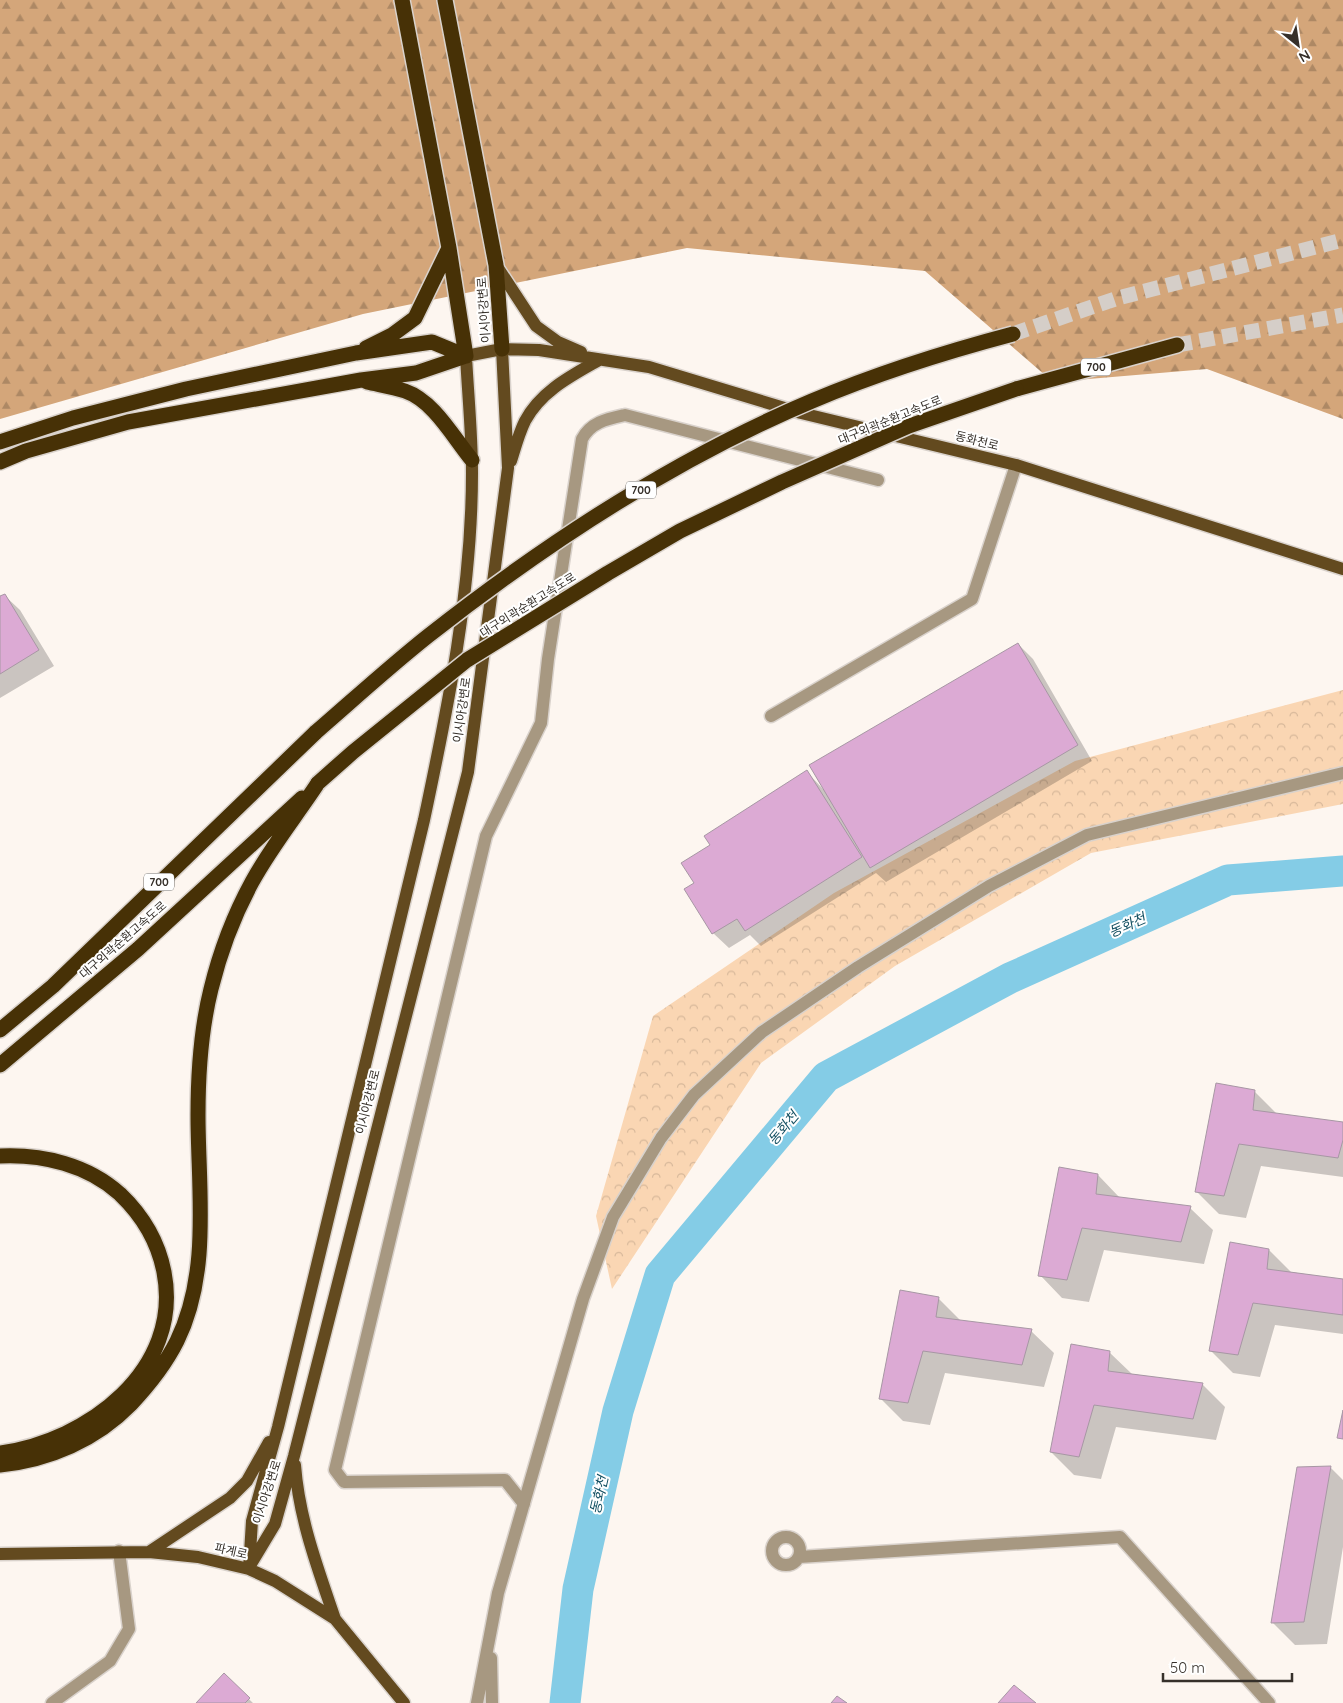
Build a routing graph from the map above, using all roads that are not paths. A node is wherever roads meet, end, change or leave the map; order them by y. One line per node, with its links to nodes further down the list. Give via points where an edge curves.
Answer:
1 (402, 0): 3 (highway, 이시아강변로)
2 (445, 0): 4 (highway, 이시아강변로)
3 (449, 248): 8 (highway, via 414,318); 9 (highway, 이시아강변로)
4 (496, 265): 7 (highway, 이시아강변로); 10 (main road, via 536,326 558,342)
5 (1013, 334): 22 (highway, 대구외곽순환고속도로 / 700, bridge, via 869,378 819,398 685,465 613,506 533,558 426,637 316,732 53,986)
6 (1177, 345): 21 (highway, 대구외곽순환고속도로 / 700, bridge, via 1016,388 909,426 680,531 467,660)
7 (502, 349): 9 (main road); 10 (main road, via 538,350); 16 (main road, 이시아강변로)
8 (356, 353): 9 (highway, via 432,342); 12 (highway, via 186,389 73,418)
9 (466, 356): 11 (highway, via 416,373); 13 (main road, 이시아강변로)
10 (599, 360): 15 (main road, 동화천로, via 649,367 802,413); 16 (main road, via 559,383 537,402 525,422)
11 (361, 380): 13 (highway, via 418,398); 14 (highway, via 128,422 26,451)
12 (0, 442)
13 (472, 460): 25 (main road, 이시아강변로, via 465,594 441,742)
14 (0, 462)
15 (1016, 465): 18 (main road, 동화천로); 19 (street, via 972,599)
16 (508, 468): 27 (main road, 이시아강변로, via 468,772)
17 (878, 480): 29 (street, via 625,415 603,419 587,430 582,439 541,723 486,836 335,1470 344,1482 505,1480)
18 (1343, 569)
19 (771, 716)
20 (1343, 773): 29 (street, via 1087,835 989,886 858,967 762,1032 694,1095 662,1138 613,1217 583,1299)
21 (318, 783): 23 (highway, 대구외곽순환고속도로 / 700, via 138,949); 28 (highway, via 253,880 228,935 211,989 202,1042 198,1115 201,1161 197,1272 190,1306 177,1341 160,1371 142,1392 93,1434 42,1458)
22 (0, 1030)
23 (0, 1066)
24 (0, 1156): 26 (highway, via 40,1158 86,1171 108,1184 133,1206 148,1228 162,1263 166,1292 163,1328 155,1350 127,1391 104,1411 63,1434 32,1446)
25 (278, 1427): 31 (main road, via 247,1481 230,1498); 34 (main road, 이시아강변로, via 252,1521)
26 (0, 1453)
27 (294, 1456): 34 (main road, 이시아강변로, via 275,1524); 35 (main road, via 297,1492 306,1529)
28 (0, 1465)
29 (524, 1504): 36 (street, via 498,1593)
30 (120, 1551): 31 (main road, 파계로); 32 (main road, 파계로); 37 (street, via 129,1629 110,1662)
31 (149, 1552): 34 (main road, 파계로, via 198,1557)
32 (0, 1554)
33 (799, 1557): 41 (street, via 1120,1537)
34 (249, 1569): 35 (main road, 파계로, via 275,1581)
35 (335, 1619): 38 (main road, 파계로)
36 (490, 1634): 39 (street); 40 (street)
37 (52, 1703)
38 (404, 1703)
39 (477, 1703)
40 (492, 1703)
41 (1269, 1703)

